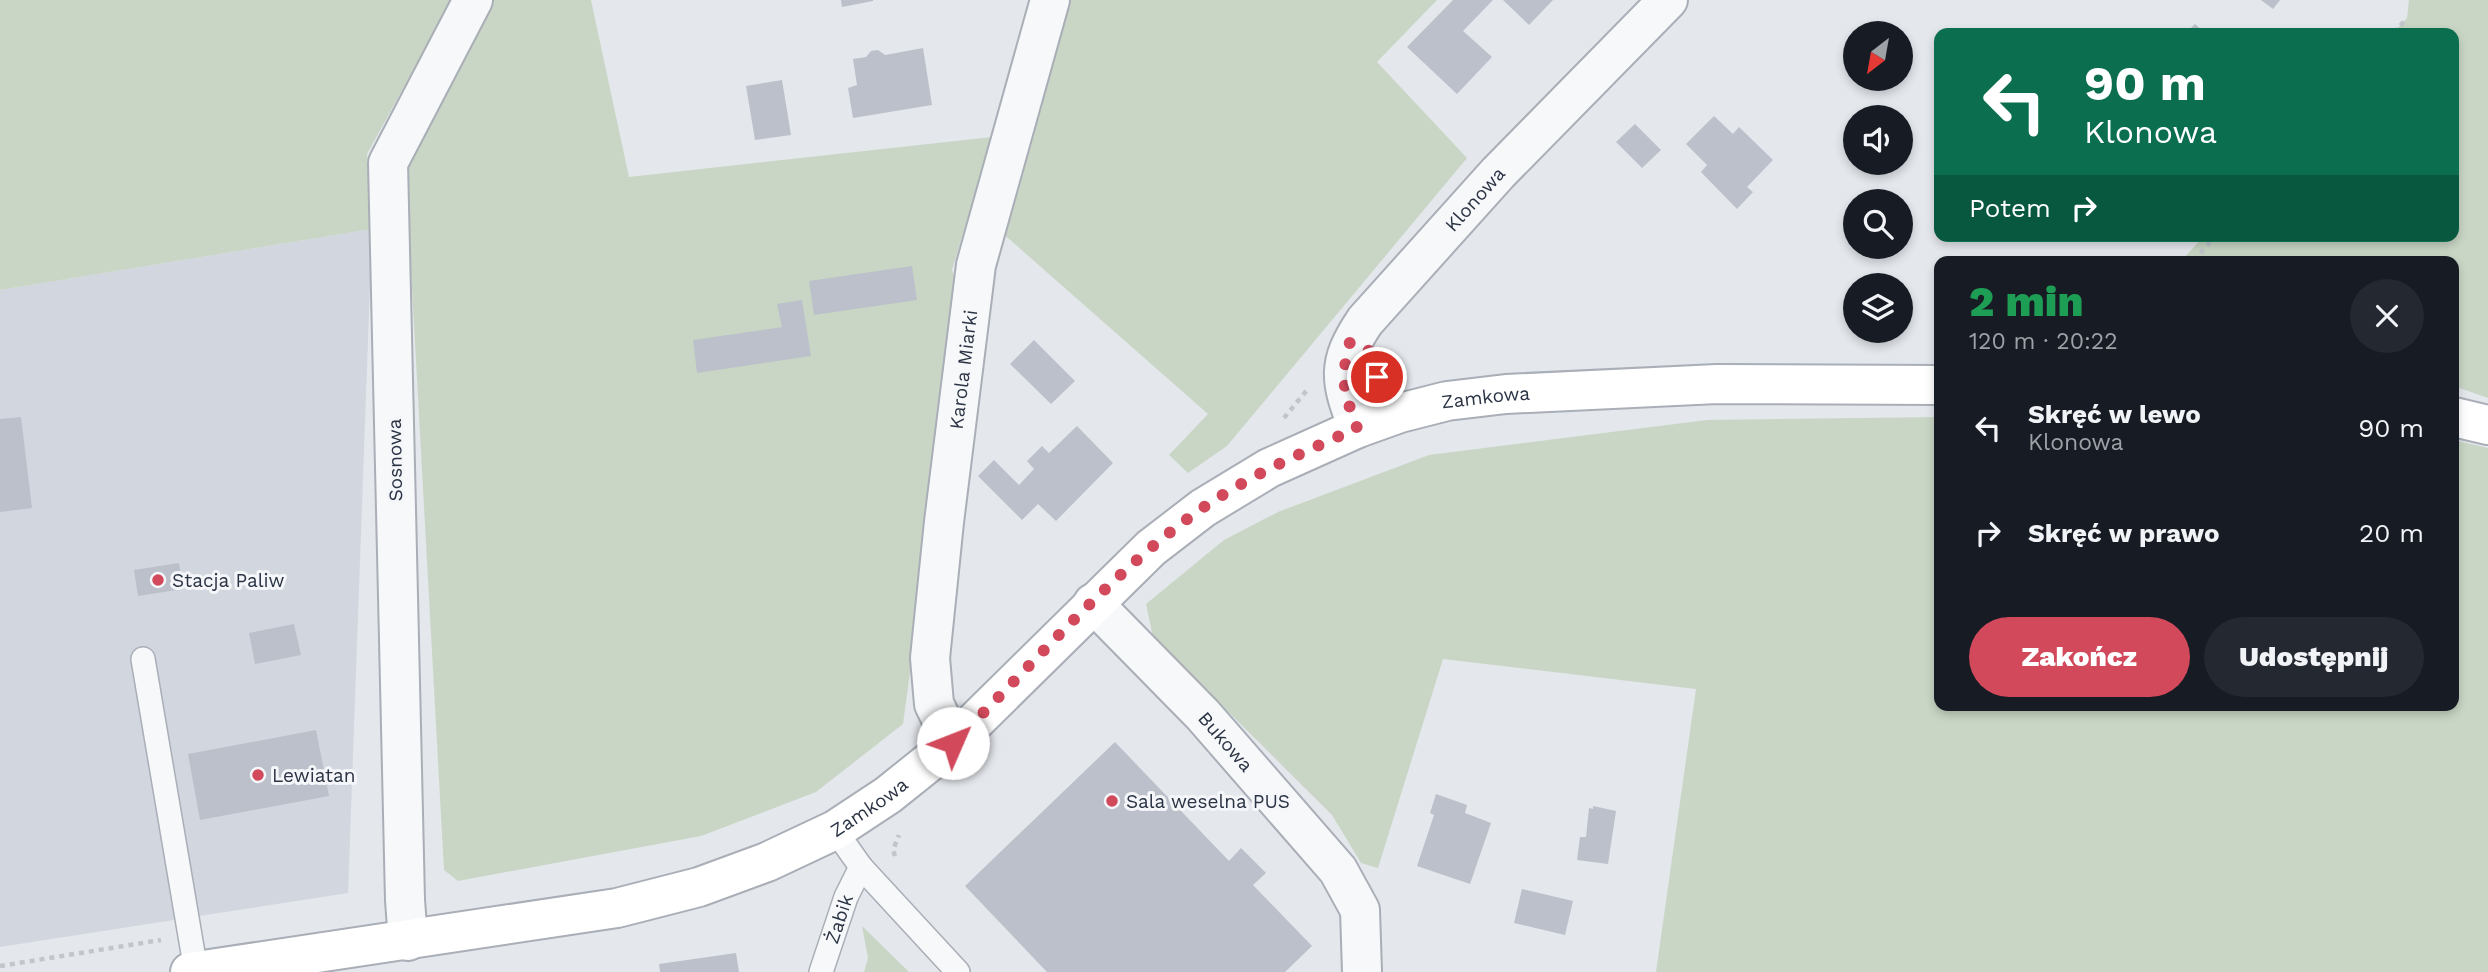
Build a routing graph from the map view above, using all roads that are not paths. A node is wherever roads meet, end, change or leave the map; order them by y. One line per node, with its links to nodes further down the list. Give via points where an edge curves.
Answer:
1 (473, 0): 13 (street, Sosnowa, via 388,163)
2 (1051, 0): 10 (street, Karola Miarki, via 975,278 930,658 934,704)
3 (1668, 0): 7 (street, Klonowa, via 1498,173 1365,321 1350,342 1343,368 1345,393)
4 (1934, 385): 7 (street, Zamkowa, via 1717,384 1506,394 1447,401)
5 (2459, 418): 6 (street)
6 (2488, 425)
7 (1357, 428): 8 (street, Zamkowa, via 1269,468 1203,508 1151,548)
8 (1093, 603): 10 (street, Zamkowa); 17 (street, Bukowa, via 1203,715 1338,870 1360,910)
9 (143, 659): 14 (lane)
10 (953, 743): 11 (street, Zamkowa)
11 (835, 830): 12 (lane); 13 (street, Zamkowa, via 699,887 629,905)
12 (861, 867): 15 (lane, Żabik); 16 (lane)
13 (408, 941): 14 (street, Zamkowa)
14 (192, 959)
15 (821, 972)
16 (958, 972)
17 (1362, 972)

